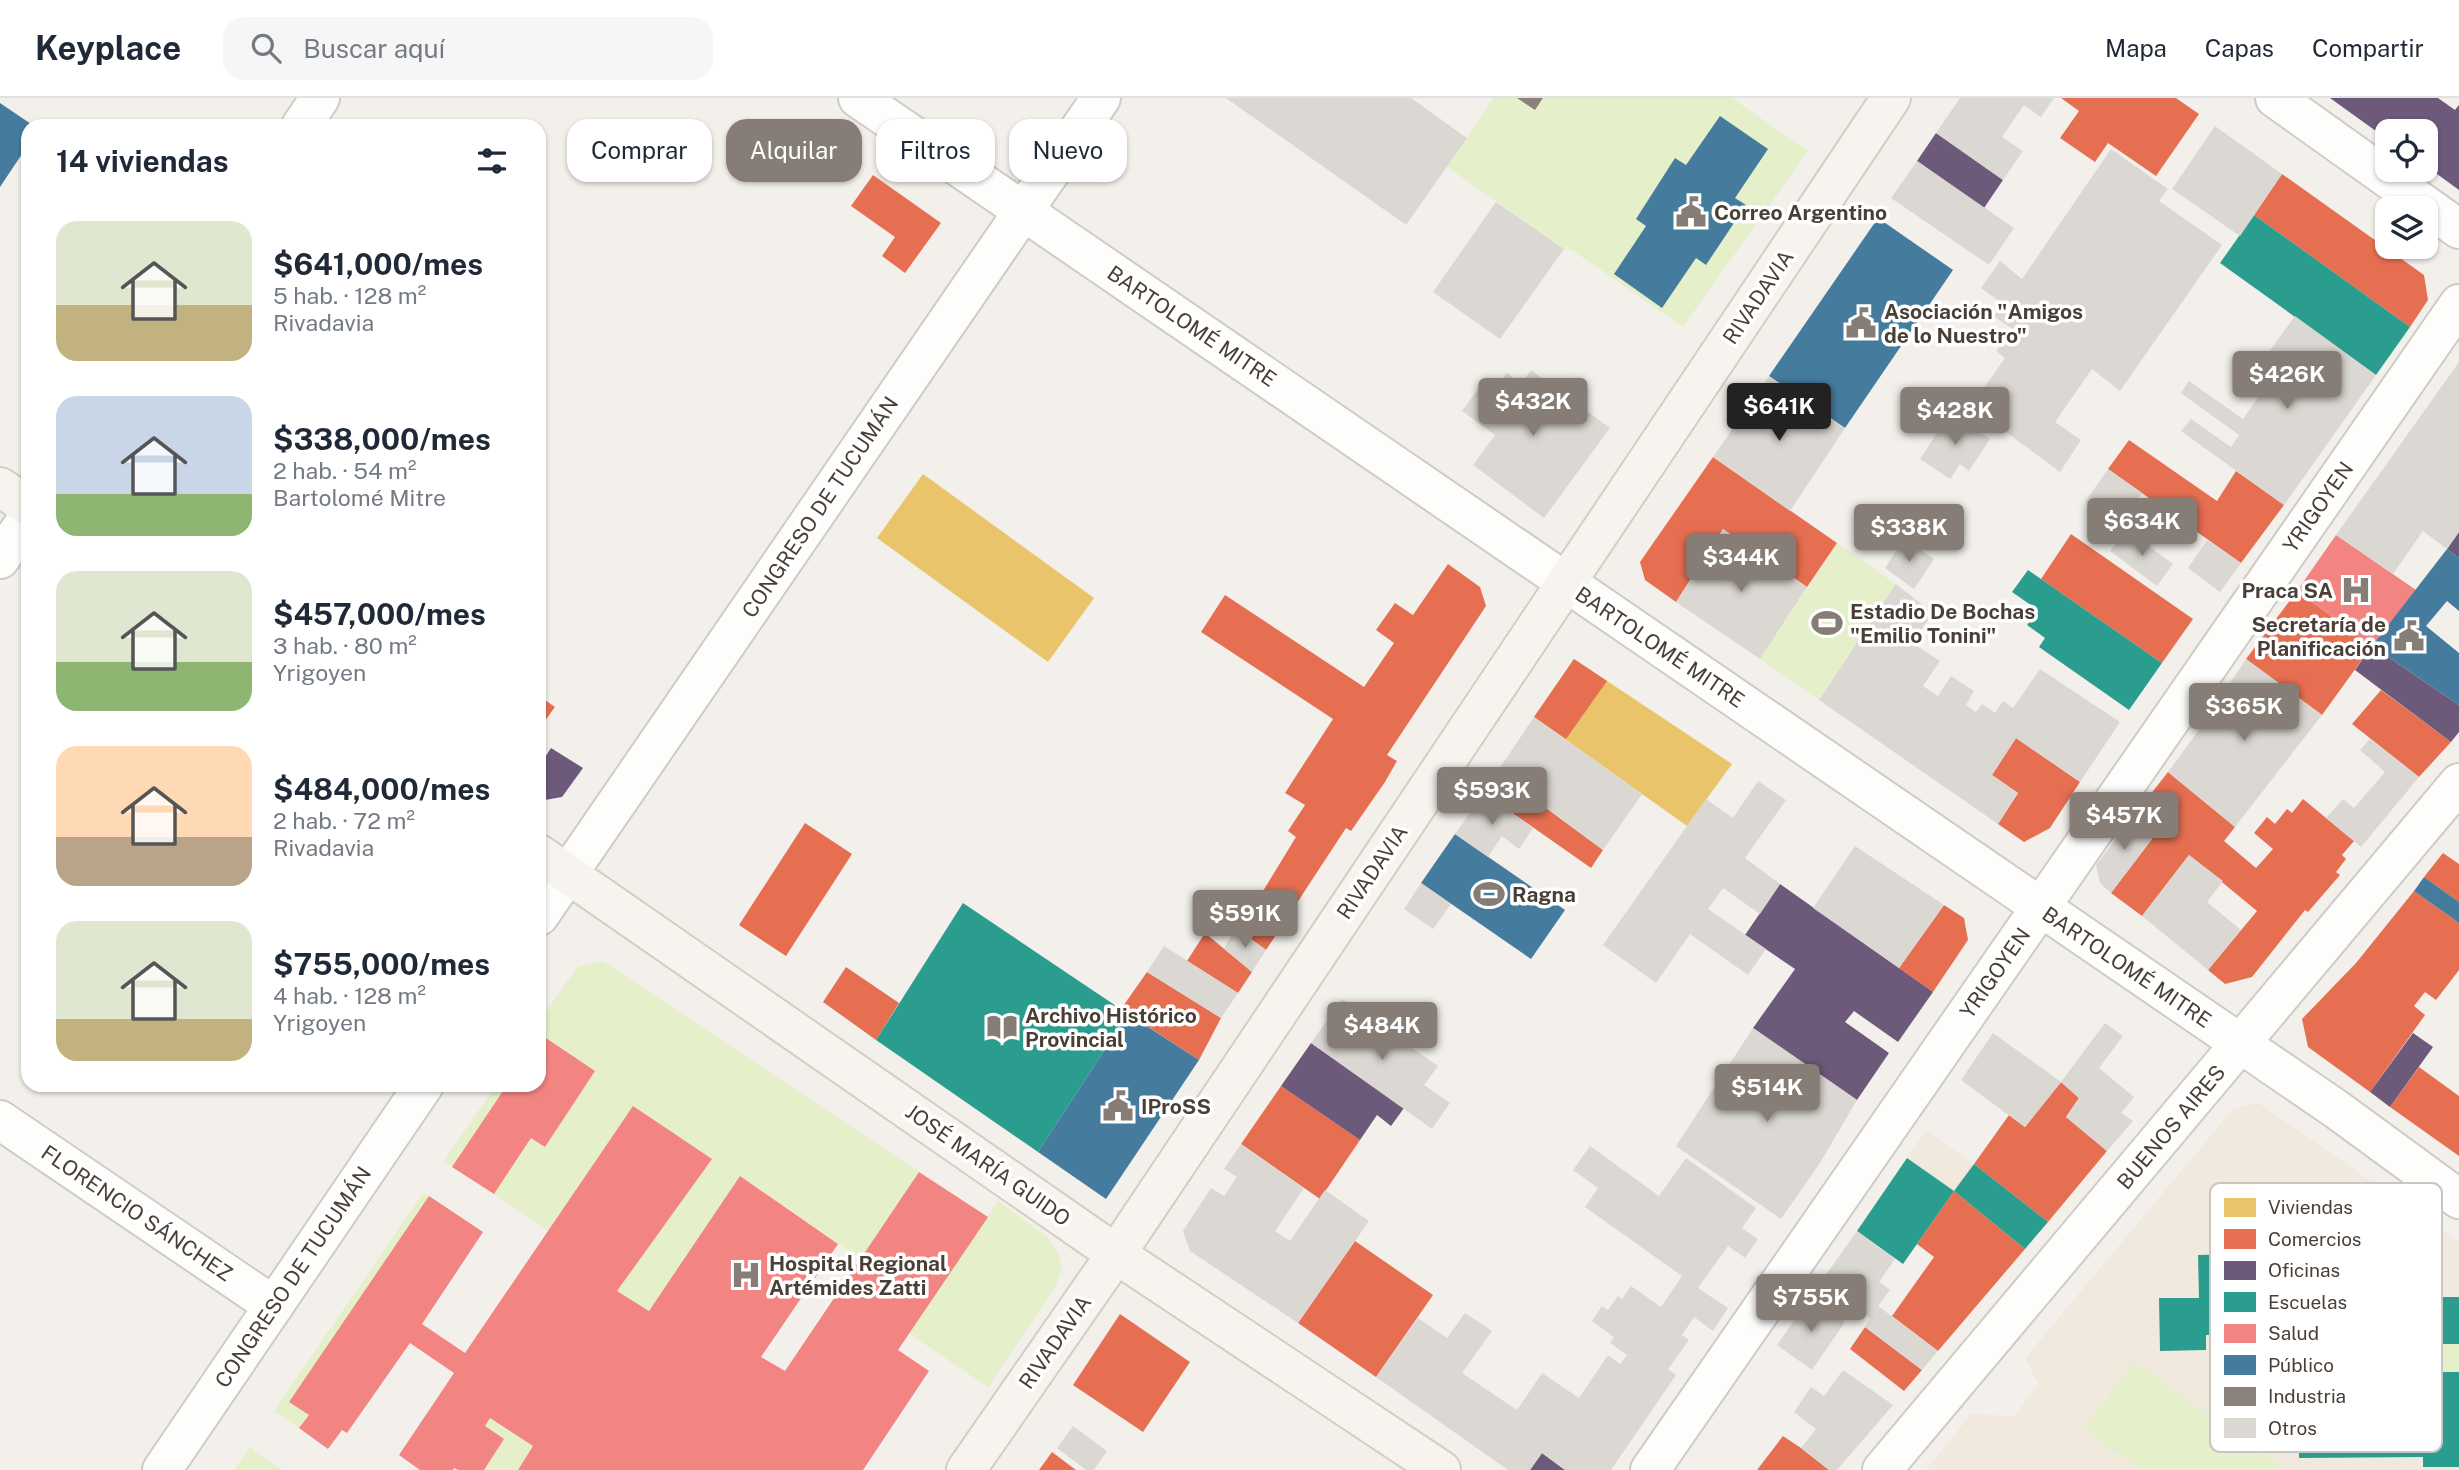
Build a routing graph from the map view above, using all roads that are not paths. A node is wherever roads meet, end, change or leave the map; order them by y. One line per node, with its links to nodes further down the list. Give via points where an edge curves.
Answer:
1 (320, 98): 6 (street)
2 (858, 98): 7 (street, BARTOLOMÉ MITRE)
3 (1101, 98): 7 (street, CONGRESO DE TUCUMÁN)
4 (1891, 98): 14 (main road, RIVADAVIA)
5 (2275, 98): 8 (street)
6 (306, 119)
7 (1023, 211): 14 (street, BARTOLOMÉ MITRE); 16 (street, CONGRESO DE TUCUMÁN)
8 (2459, 229)
9 (2459, 304): 18 (street, YRIGOYEN)
10 (0, 487): 11 (main road)
11 (21, 501)
12 (21, 528): 13 (street)
13 (0, 559)
14 (1566, 583): 18 (street, BARTOLOMÉ MITRE); 25 (main road, RIVADAVIA)
15 (2459, 783): 19 (street, BUENOS AIRES)
16 (553, 863): 17 (street, CONGRESO DE TUCUMÁN); 25 (main road, JOSÉ MARÍA GUIDO)
17 (546, 890)
18 (2040, 908): 19 (street, BARTOLOMÉ MITRE); 30 (street, YRIGOYEN)
19 (2240, 1044): 22 (street, BARTOLOMÉ MITRE); 31 (street, BUENOS AIRES)
20 (419, 1092): 26 (street, CONGRESO DE TUCUMÁN)
21 (0, 1120): 26 (street, FLORENCIO SÁNCHEZ)
22 (2437, 1183)
23 (2442, 1187): 24 (street, BARTOLOMÉ MITRE)
24 (2459, 1199)
25 (1116, 1254): 28 (main road, RIVADAVIA); 29 (main road, JOSÉ MARÍA GUIDO)
26 (274, 1306): 27 (street, CONGRESO DE TUCUMÁN)
27 (162, 1470)
28 (966, 1470)
29 (1441, 1470)
30 (1650, 1470)
31 (1882, 1470)

